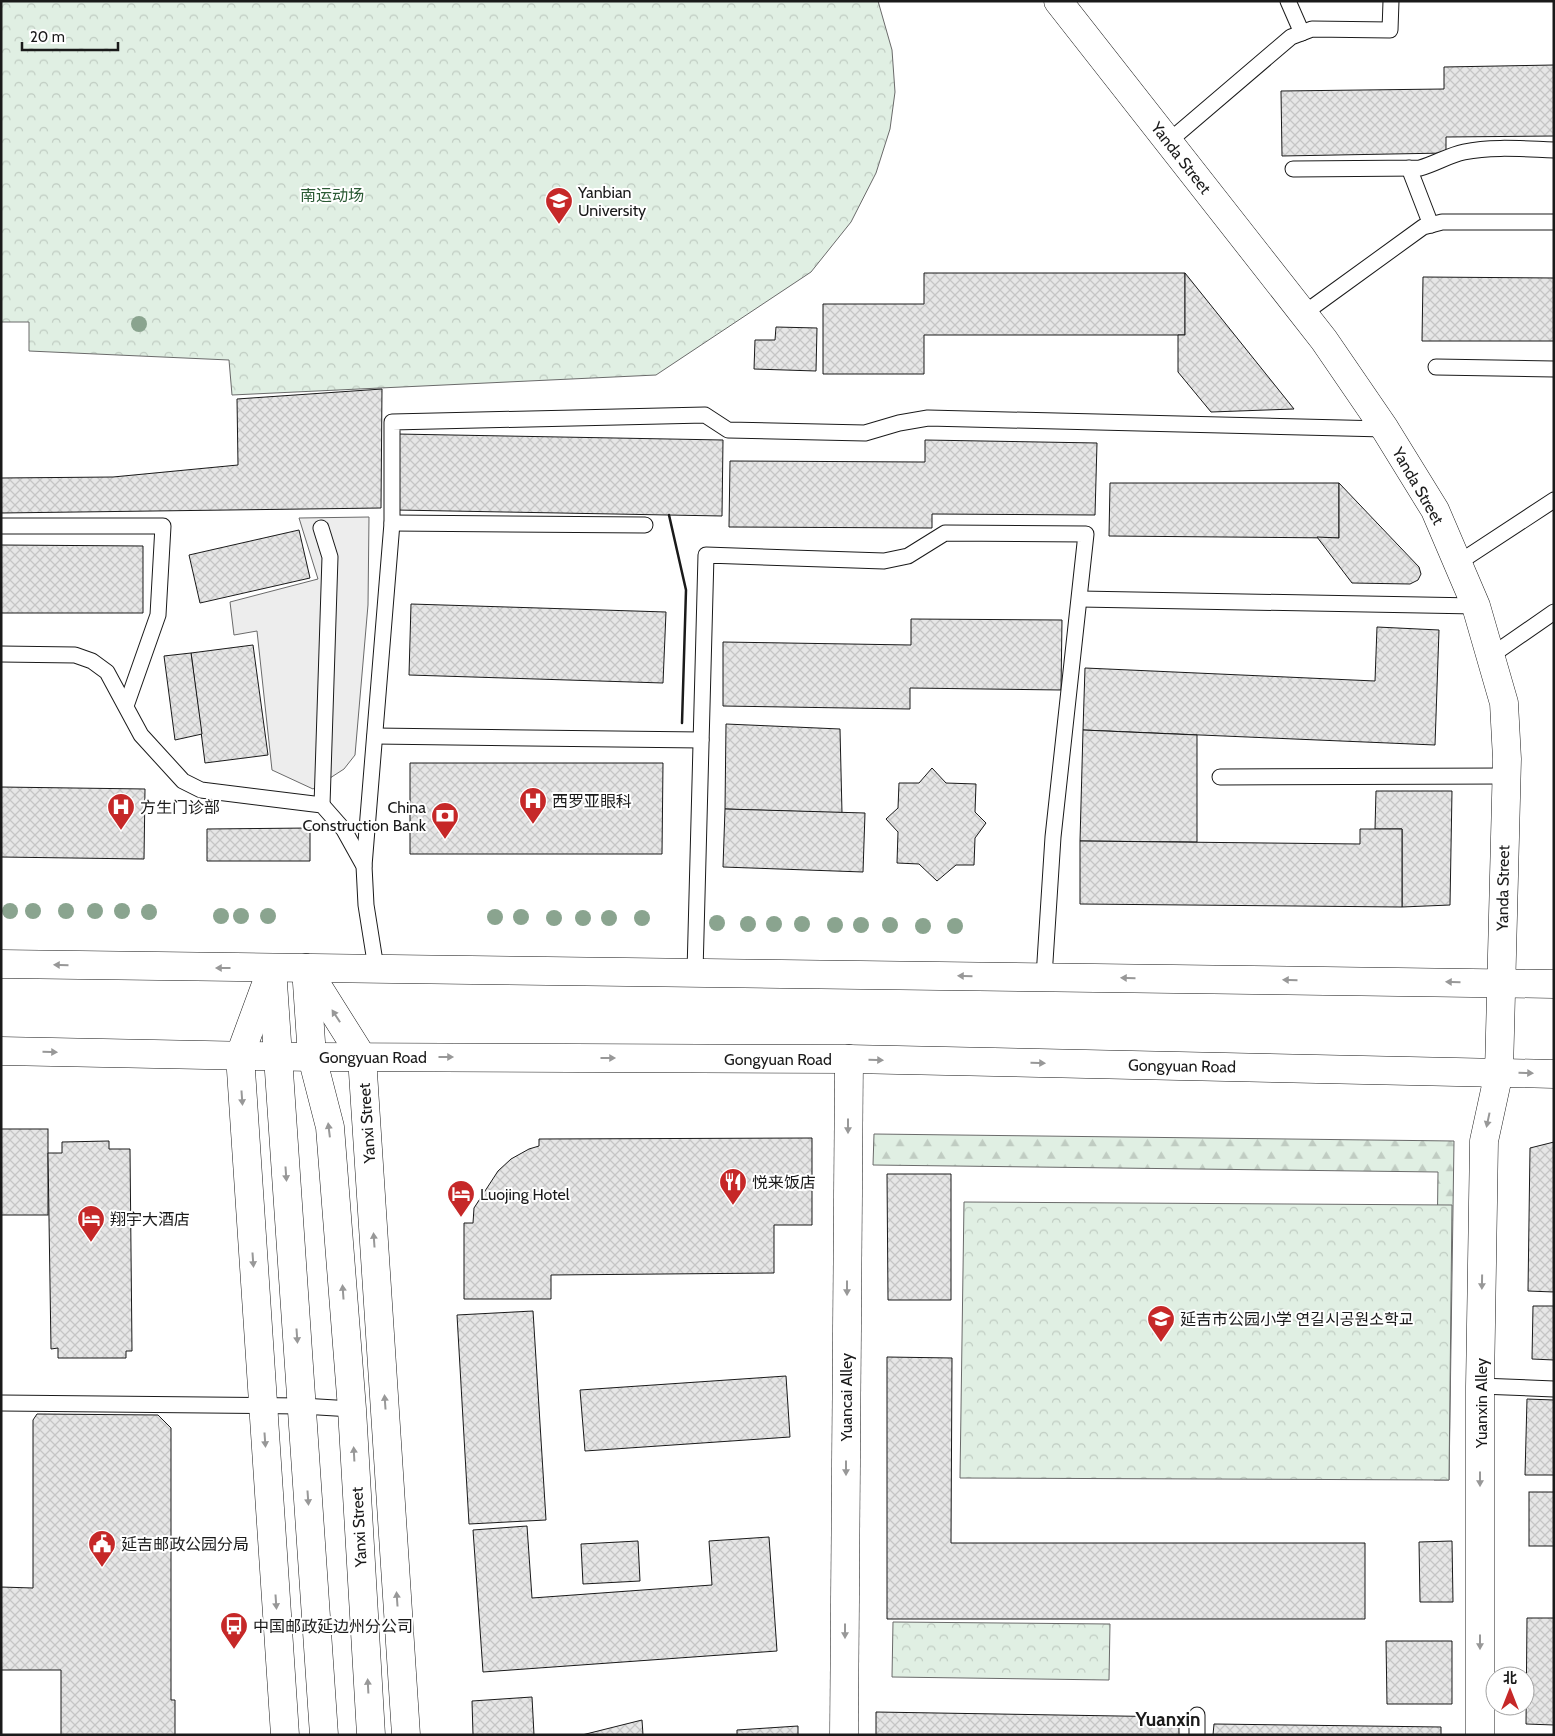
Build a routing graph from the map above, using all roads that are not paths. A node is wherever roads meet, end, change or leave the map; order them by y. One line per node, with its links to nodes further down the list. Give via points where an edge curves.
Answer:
1 (1058, 1): 5 (main road, Yanda Street)
2 (1288, 1): 4 (lane)
3 (1391, 1): 4 (lane, via 1390,30 1312,29)
4 (1302, 33): 5 (lane, via 1292,37)
5 (1168, 142): 11 (main road, Yanda Street)
6 (1554, 150): 7 (lane, via 1486,149 1462,152 1437,164)
7 (1409, 168): 8 (lane); 10 (lane)
8 (1293, 169)
9 (1554, 222): 10 (lane, via 1442,222)
10 (1431, 225): 11 (lane, via 1423,227)
11 (1303, 314): 14 (main road, Yanda Street)
12 (1436, 367): 13 (lane)
13 (1554, 369)
14 (1385, 429): 16 (lane, via 928,418 865,433 846,433 728,430 705,415 392,422); 20 (main road, Yanda Street, via 1435,510)
15 (1554, 500): 20 (lane)
16 (392, 523): 17 (lane); 27 (lane)
17 (645, 525)
18 (1, 526): 26 (lane, via 163,526 158,615)
19 (321, 528): 31 (lane, via 330,557)
20 (1458, 563): 22 (main road, Yanda Street)
21 (1080, 599): 22 (lane); 28 (lane, via 1086,534 945,533 908,556 884,561 706,555); 38 (lane, via 1053,837)
22 (1476, 606): 25 (main road, Yanda Street)
23 (1554, 612): 25 (lane)
24 (1, 654): 26 (lane, via 75,655 92,661 107,672)
25 (1492, 655): 29 (main road, Yanda Street, via 1504,703)
26 (126, 706): 31 (lane, via 141,735 183,781 201,790)
27 (375, 736): 28 (lane); 32 (lane)
28 (701, 740): 37 (lane)
29 (1506, 776): 30 (lane); 39 (main road, Yanda Street)
30 (1220, 777)
31 (322, 805): 32 (lane, via 344,830)
32 (364, 866): 36 (lane, via 366,906)
33 (1, 964): 34 (main road, one-way to 33)
34 (272, 968): 35 (main road); 42 (main road); 43 (main road)
35 (306, 968): 36 (main road); 44 (main road, Yanxi Street); 45 (main road, Yanxi Street, one-way to 35)
36 (376, 968): 37 (main road)
37 (695, 972): 38 (main road, one-way to 37)
38 (1044, 976): 39 (main road, one-way to 38)
39 (1502, 983): 40 (main road); 47 (main road, Yanda Street)
40 (1554, 984)
41 (1, 1050): 42 (main road, Gongyuan Road, one-way to 42)
42 (240, 1055): 43 (main road, Gongyuan Road); 52 (main road, one-way to 52)
43 (279, 1056): 44 (main road, Gongyuan Road); 53 (main road, one-way to 53)
44 (312, 1057): 45 (main road, Gongyuan Road); 54 (main road, Yanxi Street, one-way to 44, via 330,1127)
45 (362, 1057): 46 (main road, Gongyuan Road, one-way to 46); 59 (main road, Yanxi Street, one-way to 45)
46 (848, 1059): 47 (main road, Gongyuan Road, one-way to 47); 60 (main road, Yuancai Alley, one-way to 60)
47 (1499, 1072): 48 (main road, Gongyuan Road, one-way to 48); 49 (main road, Yuanxin Alley, one-way to 49, via 1484,1141)
48 (1554, 1074)
49 (1480, 1386): 50 (lane); 62 (main road, Yuanxin Alley, one-way to 62)
50 (1554, 1389)
51 (1, 1403): 52 (lane)
52 (263, 1406): 53 (lane); 56 (main road, one-way to 56)
53 (302, 1406): 54 (lane); 57 (main road, one-way to 57)
54 (352, 1409): 58 (main road, Yanxi Street, one-way to 54)
55 (1197, 1715): 61 (lane)
56 (285, 1735)
57 (324, 1735)
58 (371, 1735)
59 (406, 1735)
60 (844, 1735)
61 (1197, 1735)
62 (1480, 1735)

